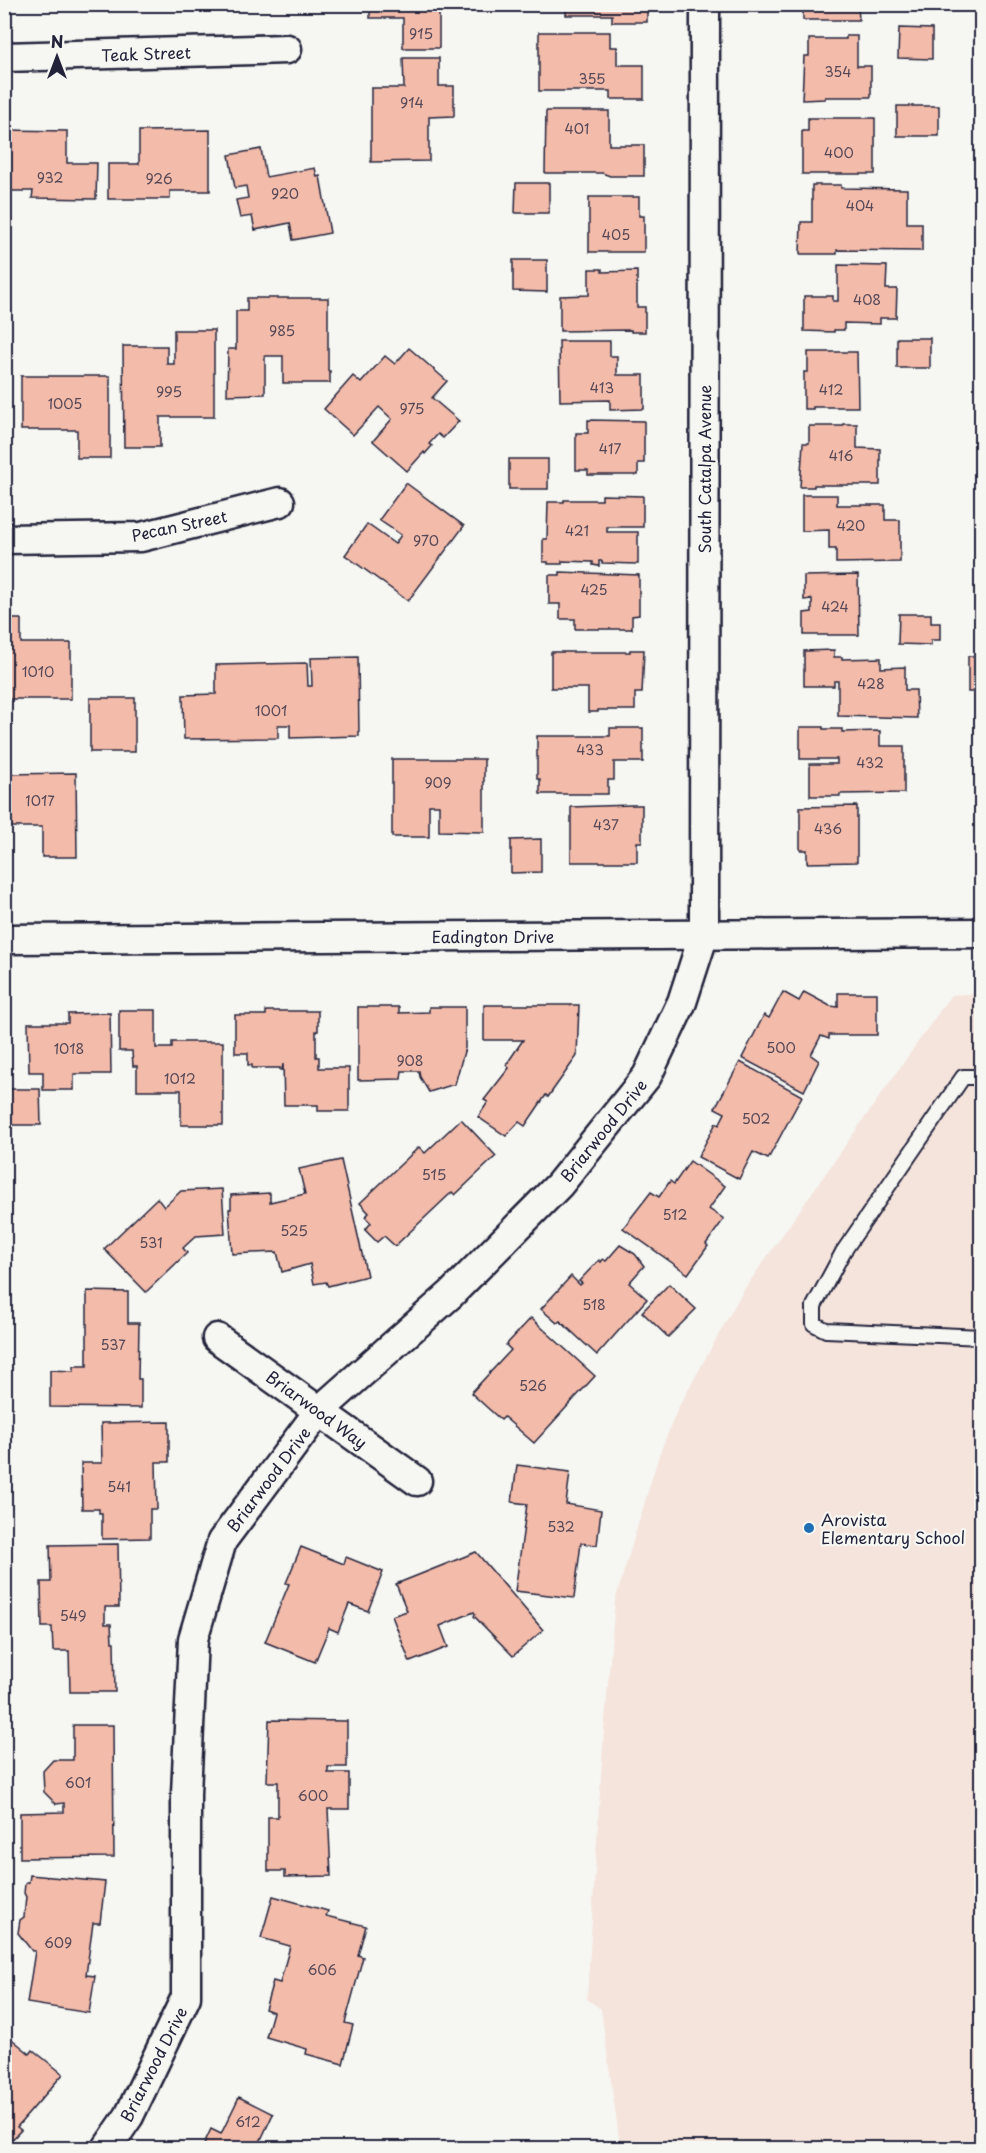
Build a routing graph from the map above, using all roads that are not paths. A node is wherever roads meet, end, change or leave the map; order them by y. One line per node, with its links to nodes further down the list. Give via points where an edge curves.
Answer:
1 (705, 4): 7 (street, South Catalpa Avenue)
2 (287, 49): 3 (street, Teak Street)
3 (4, 57)
4 (280, 502): 5 (street, Pecan Street, via 141,537)
5 (4, 539)
6 (981, 933): 7 (street, Eadington Drive)
7 (704, 934): 8 (street, Eadington Drive); 12 (street, Briarwood Drive, via 682,1002 647,1076 581,1158 451,1294)
8 (4, 939)
9 (981, 1077): 10 (lane, via 963,1077 843,1252 814,1306 814,1324 826,1330)
10 (981, 1337)
11 (217, 1338): 12 (street, Briarwood Way)
12 (319, 1411): 13 (street, Briarwood Way); 14 (street, Briarwood Drive, via 222,1541 194,1639 186,1794 186,1997 129,2116)
13 (417, 1481)
14 (107, 2148)

